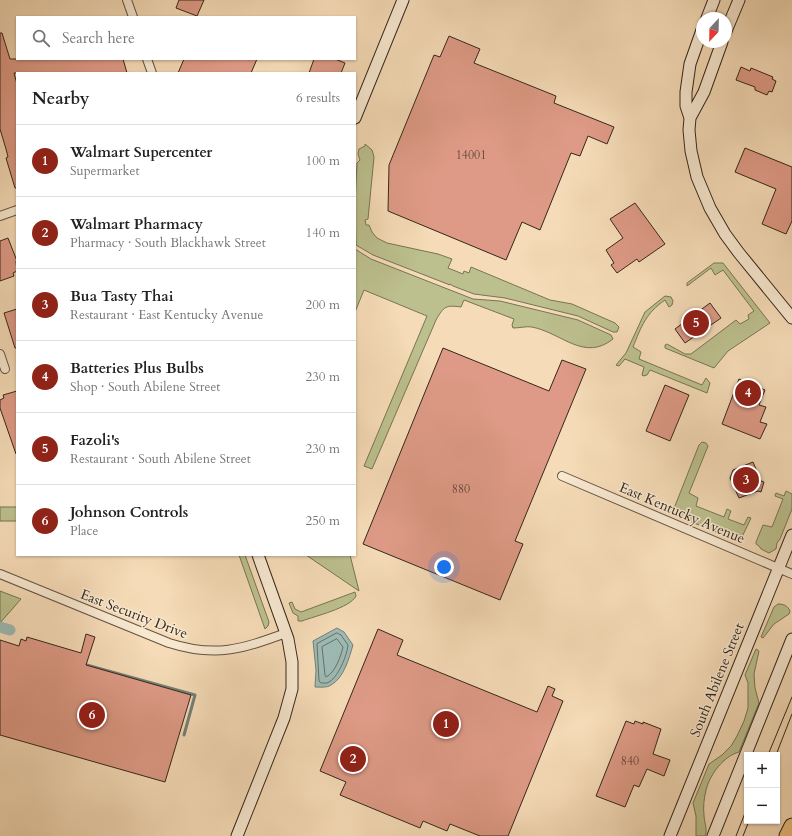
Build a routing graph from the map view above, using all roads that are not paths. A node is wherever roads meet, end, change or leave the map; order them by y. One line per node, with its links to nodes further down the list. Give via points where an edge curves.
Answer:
1 (127, 0): 6 (street)
2 (403, 0): 12 (main road)
3 (714, 0): 5 (main road)
4 (739, 0): 7 (main road)
5 (709, 12)
6 (133, 16)
7 (732, 17)
8 (696, 47): 13 (main road, via 686,84 686,106)
9 (720, 48): 13 (main road, via 704,92)
10 (147, 60): 11 (street)
11 (152, 72)
12 (356, 116)
13 (690, 118): 16 (main road, via 689,130 694,164 710,208 739,253)
14 (16, 210): 15 (street)
15 (0, 216)
16 (792, 319)
17 (0, 354): 18 (street)
18 (5, 369)
19 (562, 476): 22 (street, East Kentucky Avenue)
20 (792, 535): 22 (main road, South Abilene Street)
21 (258, 556): 25 (main road)
22 (779, 568): 24 (street, East Kentucky Avenue); 29 (main road, South Abilene Street)
23 (0, 574): 25 (street, East Security Drive, via 186,648 206,651 234,650)
24 (792, 574)
25 (286, 633): 28 (main road, via 292,662 290,699)
26 (792, 639): 30 (main road)
27 (792, 826): 31 (highway)
28 (237, 836)
29 (670, 836)
30 (713, 836)
31 (787, 836)

